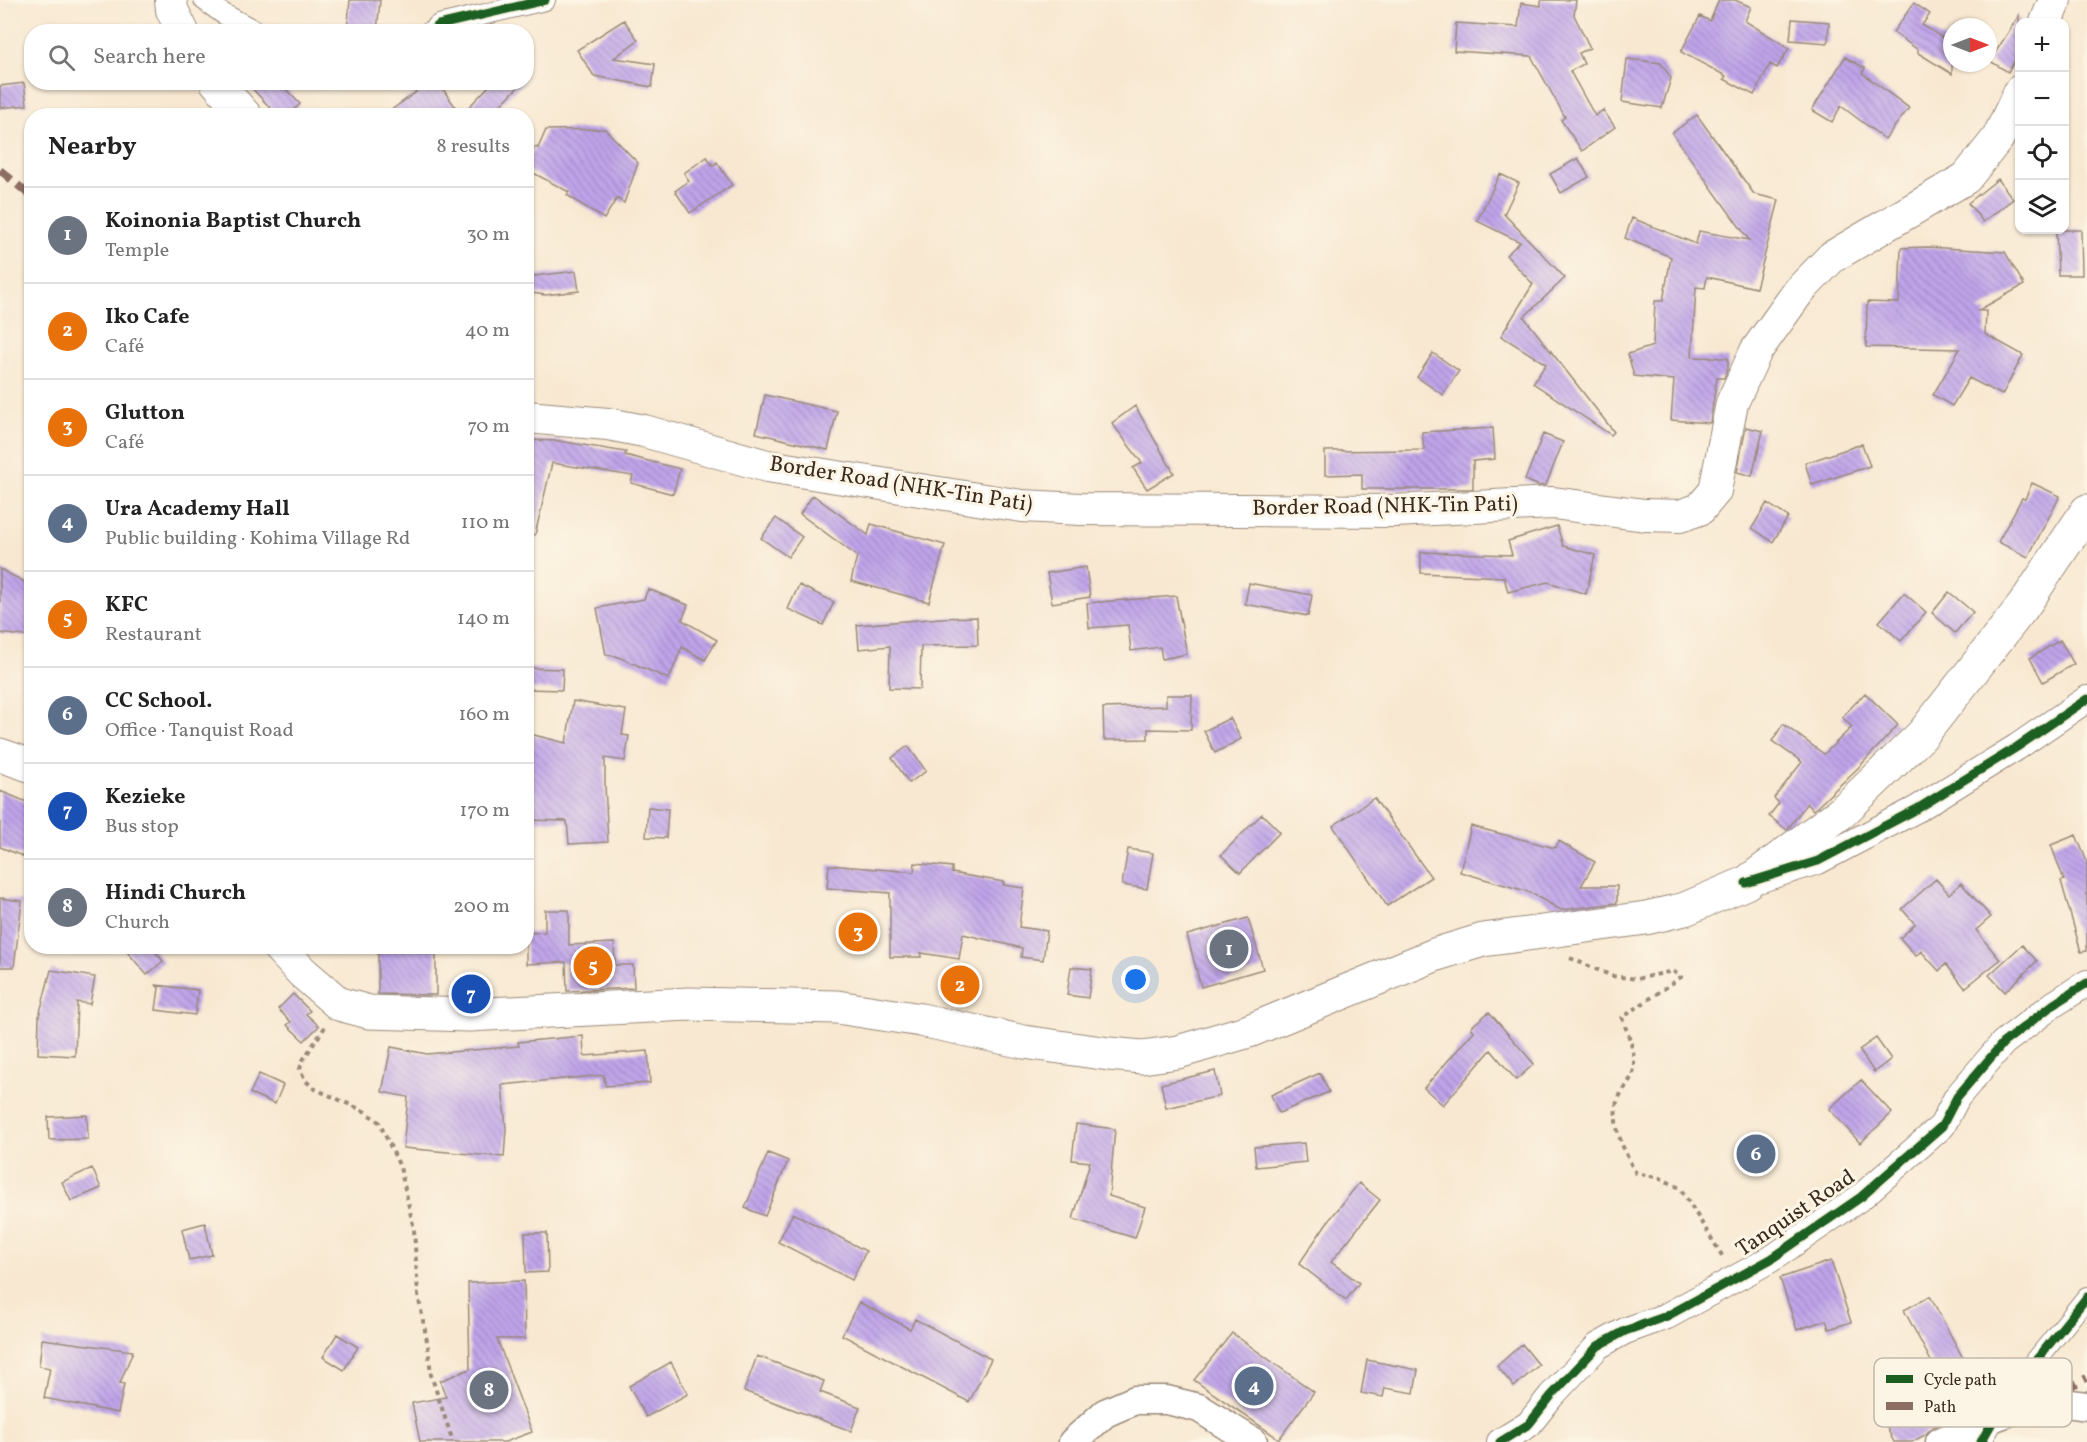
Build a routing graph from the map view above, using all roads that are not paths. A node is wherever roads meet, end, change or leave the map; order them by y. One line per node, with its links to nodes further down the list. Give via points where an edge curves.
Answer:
1 (171, 0): 6 (main road)
2 (204, 0): 7 (street)
3 (545, 0): 8 (street)
4 (2055, 0): 5 (main road)
5 (2048, 18)
6 (179, 24)
7 (241, 24)
8 (443, 24)
9 (223, 90): 11 (main road)
10 (2015, 100): 12 (main road, Border Road (NHK-Tin Pati), via 1998,138 1966,178 1832,257 1799,291 1756,351 1732,403 1715,491 1700,509 1680,516 1553,503 1394,511 1022,506 766,466 608,424)
11 (239, 108)
12 (534, 418)
13 (2087, 511): 17 (highway, via 2024,605 1922,735 1842,812)
14 (2087, 699): 17 (street, via 1917,809 1818,861)
15 (0, 755): 16 (highway)
16 (24, 763)
17 (1746, 883): 18 (highway, via 1685,909 1646,918 1483,940 1437,954 1249,1031 1178,1052 1142,1057 1024,1042 837,1007 689,1004 469,1016 369,1012 339,1004)
18 (285, 954)
19 (2087, 983): 28 (street, Tanquist Road, via 2003,1043 1957,1097 1942,1126 1861,1197 1771,1258 1668,1316 1624,1331 1598,1346 1529,1424)
20 (2087, 1297): 21 (street)
21 (2038, 1358)
22 (2072, 1405): 23 (main road)
23 (2087, 1407)
24 (1973, 1427): 29 (main road)
25 (1990, 1427): 30 (street)
26 (1073, 1442): 27 (main road, via 1105,1413 1135,1400 1167,1400 1199,1408)
27 (1253, 1442)
28 (1500, 1442)
29 (1940, 1442)
30 (1981, 1442)

